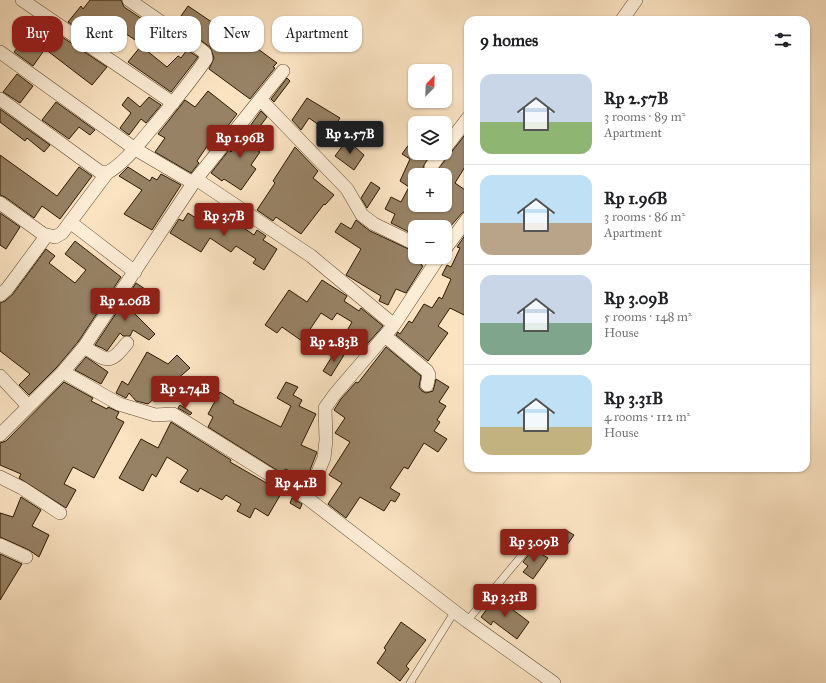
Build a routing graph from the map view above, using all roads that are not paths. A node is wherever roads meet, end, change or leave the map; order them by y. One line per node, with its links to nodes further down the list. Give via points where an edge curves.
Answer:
1 (22, 0): 9 (street)
2 (129, 0): 9 (street, via 205,53 206,58)
3 (636, 0): 4 (street)
4 (625, 16)
5 (0, 52): 12 (street)
6 (283, 71): 8 (street)
7 (0, 99): 15 (street, via 100,172)
8 (261, 100): 16 (street); 21 (street, via 350,193 357,208 367,220)
9 (173, 103): 12 (street)
10 (464, 123): 11 (street)
11 (452, 139)
12 (135, 149): 15 (street); 16 (street)
13 (436, 160): 14 (street)
14 (430, 167)
15 (107, 173): 18 (street)
16 (194, 181): 24 (street); 26 (street, via 300,248)
17 (0, 203): 20 (street)
18 (70, 222): 20 (street, via 56,237); 24 (street)
19 (464, 223): 22 (street)
20 (47, 235): 25 (street)
21 (408, 240)
22 (452, 240)
23 (435, 264): 26 (street)
24 (135, 272): 29 (street)
25 (0, 295)
26 (394, 325): 27 (street)
27 (385, 336): 32 (street, via 427,371); 36 (street, via 325,408 324,458)
28 (127, 343): 29 (street, via 116,357 110,359 104,359)
29 (84, 347): 30 (street)
30 (63, 372): 33 (street); 36 (street, via 119,404 151,414 176,416)
31 (0, 376): 33 (street)
32 (427, 385)
33 (28, 406): 34 (street)
34 (0, 434)
35 (0, 477): 37 (street)
36 (307, 498): 41 (street)
37 (60, 513)
38 (0, 545): 40 (street)
39 (529, 548): 42 (lane)
40 (26, 557)
41 (455, 612): 42 (street); 43 (lane)
42 (468, 621): 44 (street)
43 (410, 683)
44 (554, 683)

